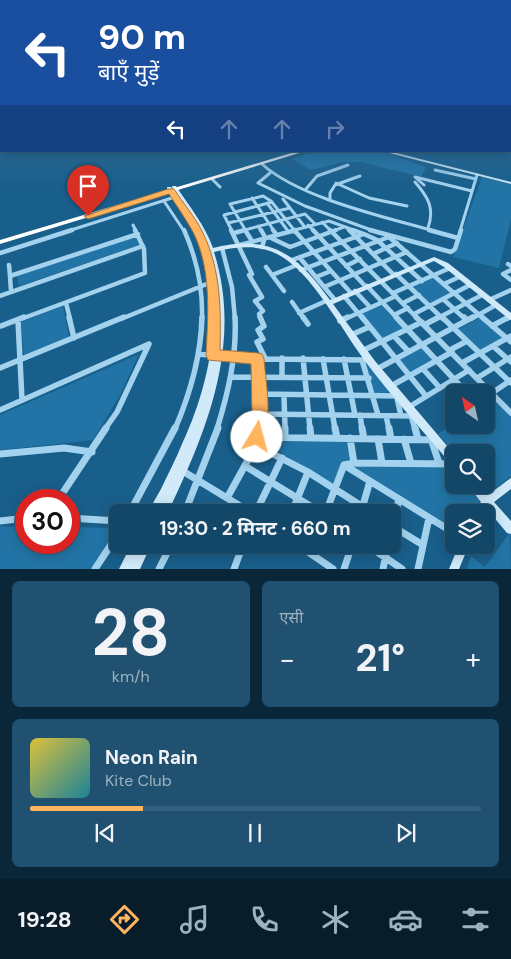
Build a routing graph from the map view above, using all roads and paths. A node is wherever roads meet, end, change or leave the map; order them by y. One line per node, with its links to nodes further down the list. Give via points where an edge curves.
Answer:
1 (291, 152): 19 (highway)
2 (301, 152): 6 (highway)
3 (387, 152): 5 (street)
4 (393, 152): 5 (street)
5 (422, 161): 11 (street); 14 (street)
6 (262, 164): 9 (street); 12 (highway)
7 (348, 166): 18 (street, via 317,176)
8 (435, 170): 11 (street)
9 (270, 173): 18 (street); 58 (street, via 258,183 305,206 370,230 448,251 455,249)
10 (360, 176): 15 (street)
11 (477, 177): 14 (street); 20 (street)
12 (212, 179): 17 (street); 19 (highway)
13 (415, 182): 46 (street, via 433,208)
14 (511, 182)
15 (336, 183): 23 (street, via 330,190); 28 (street, via 369,198)
16 (424, 185): 20 (street, via 415,177)
17 (220, 187)
18 (306, 189): 23 (street)
19 (173, 191): 24 (street); 57 (highway); 61 (highway); 73 (street)
20 (472, 192): 58 (street)
21 (252, 198): 25 (street); 26 (street, via 262,196); 27 (street)
22 (283, 199): 29 (street)
23 (330, 199): 46 (street, via 364,212)
24 (164, 201): 76 (street); 108 (street, via 189,242)
25 (241, 201): 30 (street); 32 (street, via 231,204)
26 (270, 203): 27 (street); 31 (street)
27 (257, 206): 30 (street); 33 (street)
28 (407, 206)
29 (290, 208): 31 (street); 34 (street)
30 (246, 209): 32 (street); 35 (street)
31 (276, 211): 33 (street); 37 (street)
32 (235, 212): 36 (street); 39 (street, via 224,214)
33 (263, 214): 35 (street); 40 (street)
34 (296, 216): 37 (street); 41 (street, via 307,214); 44 (street)
35 (252, 218): 36 (street)
36 (240, 220): 39 (street); 47 (street)
37 (282, 220): 40 (street); 48 (street)
38 (322, 222): 41 (street); 45 (street); 50 (street)
39 (228, 223): 49 (street)
40 (269, 223): 43 (street); 52 (street)
41 (315, 224): 44 (street)
42 (133, 225): 51 (street)
43 (258, 226): 47 (street); 54 (street)
44 (306, 226): 48 (street); 55 (street)
45 (345, 227): 50 (street); 53 (street); 56 (street)
46 (428, 228): 58 (street)
47 (245, 230): 49 (street); 60 (street)
48 (290, 230): 52 (street); 62 (street)
49 (234, 232): 65 (street)
50 (332, 232): 55 (street); 63 (street)
51 (138, 234): 66 (street); 98 (street)
52 (276, 234): 54 (street)
53 (364, 234): 56 (street); 59 (street)
54 (267, 237): 60 (street); 62 (street, via 290,247); 68 (street)
55 (318, 237): 62 (street); 69 (street)
56 (355, 237): 63 (street); 67 (street)
57 (0, 238)
58 (458, 238)
59 (377, 240): 64 (street, via 390,237); 67 (street); 71 (street)
60 (252, 241): 65 (street)
61 (0, 242)
62 (305, 242): 74 (street)
63 (342, 242): 69 (street); 72 (street)
64 (397, 243): 71 (street); 75 (street)
65 (240, 245): 68 (street); 70 (street); 168 (street, via 252,274 249,275 262,297 255,301 263,311 259,314 264,326 258,330 263,339 257,342)
66 (143, 246): 112 (street); 127 (street, via 144,275)
67 (364, 246): 72 (street); 77 (street)
68 (262, 247): 86 (street, via 276,251)
69 (328, 247): 74 (street); 78 (street)
70 (222, 248): 73 (street); 167 (street, via 234,298)
71 (386, 248): 77 (street); 79 (street)
72 (351, 251): 78 (street); 81 (street)
73 (208, 252): 101 (street)
74 (314, 252): 80 (street); 82 (street)
75 (407, 252): 79 (street); 84 (street)
76 (0, 253)
77 (373, 254): 83 (street)
78 (337, 256): 82 (street); 87 (street)
79 (395, 257): 83 (street); 91 (street)
80 (300, 258): 86 (street); 86 (street)
81 (360, 260): 87 (street); 90 (street)
82 (323, 262): 86 (street); 93 (street)
83 (382, 263): 90 (street); 95 (street)
84 (420, 263): 91 (street); 92 (street, via 434,259); 97 (street)
85 (9, 266): 98 (street)
86 (299, 266): 96 (street); 99 (street); 124 (street)
87 (346, 266): 94 (street)
88 (266, 267): 96 (street)
89 (510, 267): 105 (street, via 503,274)
90 (369, 268): 94 (street); 103 (street)
91 (408, 268): 95 (street); 104 (street)
92 (450, 268): 97 (street); 100 (street)
93 (331, 271): 99 (street); 102 (street)
94 (354, 274): 102 (street); 111 (street)
95 (395, 274): 103 (street); 109 (street)
96 (272, 275): 113 (street)
97 (434, 275): 104 (street); 106 (street)
98 (10, 276): 112 (street)
99 (316, 277): 110 (street)
100 (460, 277): 106 (street); 107 (street)
101 (215, 280): 108 (street); 166 (street)
102 (340, 280): 110 (street); 114 (street)
103 (381, 280): 111 (street); 117 (street)
104 (422, 280): 109 (street)
105 (511, 280)
106 (444, 284): 116 (street)
107 (470, 285): 116 (street); 118 (street)
108 (200, 286): 155 (street); 165 (street, via 202,309)
109 (409, 286): 117 (street); 121 (street)
110 (324, 287): 124 (street)
111 (366, 287): 114 (street); 126 (street)
112 (11, 292): 119 (street)
113 (284, 292)
114 (353, 292): 120 (street); 132 (street)
115 (510, 292): 123 (street)
116 (455, 293): 122 (street); 129 (street)
117 (394, 294): 126 (street); 128 (street)
118 (482, 295): 123 (street); 129 (street)
119 (0, 296)
120 (344, 296): 124 (street); 136 (street)
121 (419, 296): 128 (street); 131 (street)
122 (443, 299): 131 (street); 134 (street)
123 (489, 300): 130 (street)
124 (330, 301): 135 (street); 144 (street)
125 (292, 302): 135 (street)
126 (382, 302): 132 (street); 139 (street)
127 (66, 303): 142 (street); 155 (street)
128 (403, 303): 133 (street)
129 (466, 303): 134 (street); 138 (street)
130 (496, 305): 138 (street); 140 (street)
131 (430, 306): 137 (street); 141 (street)
132 (370, 307): 136 (street)
133 (408, 308): 137 (street); 139 (street)
134 (454, 310): 141 (street); 143 (street)
135 (300, 312): 146 (street)
136 (358, 313): 144 (street); 149 (street)
137 (414, 314): 145 (street)
138 (479, 314): 143 (street); 148 (street)
139 (394, 315): 151 (street)
140 (510, 315): 148 (street)
141 (441, 316): 145 (street); 150 (street)
142 (18, 320): 147 (street); 176 (street)
143 (467, 320): 150 (street)
144 (340, 321): 152 (street)
145 (423, 323): 151 (street); 154 (street)
146 (308, 324)
147 (1, 326)
148 (492, 326): 156 (street)
149 (369, 327): 152 (street); 158 (street)
150 (454, 328): 154 (street); 157 (street)
151 (407, 329): 153 (street); 159 (street)
152 (350, 336): 161 (street)
153 (394, 336): 158 (street); 162 (street)
154 (436, 337): 159 (street); 163 (street)
155 (74, 338): 176 (street)
156 (510, 339): 160 (street)
157 (467, 341): 163 (street); 164 (street)
158 (382, 342): 161 (street); 172 (street)
159 (422, 344): 162 (street); 178 (street)
160 (493, 346): 164 (street); 175 (street)
161 (362, 351): 177 (street)
162 (408, 351): 172 (street)
163 (451, 351): 178 (street); 179 (street)
164 (480, 353): 179 (street); 180 (street)
165 (198, 354): 166 (street); 259 (street, via 172,436)
166 (216, 356): 167 (street); 246 (street, via 202,408)
167 (235, 358): 173 (street); 188 (street)
168 (265, 358): 169 (street); 173 (street)
169 (282, 358): 170 (street); 185 (street)
170 (302, 358): 171 (street); 186 (street)
171 (323, 358): 174 (street); 190 (street)
172 (395, 358): 182 (street); 187 (street)
173 (258, 359): 189 (street)
174 (344, 359): 177 (street); 191 (street)
175 (510, 359): 180 (street)
176 (21, 360): 181 (street); 210 (street)
177 (366, 360): 182 (street); 192 (street)
178 (437, 361): 183 (street); 194 (street)
179 (462, 363): 184 (street)
180 (494, 367): 193 (street); 195 (street)
181 (0, 368)
182 (377, 368): 198 (street)
183 (423, 368): 187 (street); 199 (street)
184 (469, 370): 193 (street); 194 (street)
185 (282, 376): 186 (street); 189 (street)
186 (304, 376): 190 (street); 203 (street)
187 (410, 376): 198 (street); 208 (street)
188 (232, 377): 189 (street); 248 (street)
189 (258, 377): 201 (street)
190 (326, 377): 191 (street); 204 (street)
191 (347, 377): 192 (street); 205 (street)
192 (369, 378): 206 (street)
193 (477, 378): 197 (street)
194 (454, 379): 196 (street); 199 (street)
195 (510, 382): 200 (street)
196 (459, 384)
197 (483, 384)
198 (391, 386): 207 (street)
199 (440, 388): 208 (street)
200 (495, 391)
201 (260, 394): 202 (street); 214 (street)
202 (284, 395): 203 (street); 215 (street)
203 (306, 395): 204 (street); 216 (street)
204 (329, 395): 205 (street); 217 (street)
205 (351, 396): 206 (street); 218 (street)
206 (373, 396): 207 (street); 219 (street)
207 (398, 396): 211 (street); 221 (street)
208 (426, 396): 211 (street)
209 (495, 396): 212 (street)
210 (22, 400): 213 (street); 235 (street, via 149,344 121,405)
211 (409, 407): 222 (street)
212 (510, 409)
213 (0, 410)
214 (260, 414): 215 (street); 223 (street)
215 (285, 415): 216 (street); 224 (street)
216 (308, 415): 217 (street); 225 (street)
217 (332, 415): 218 (street); 226 (street)
218 (357, 415): 219 (street); 228 (street)
219 (378, 416): 220 (street)
220 (386, 416): 221 (street); 230 (street)
221 (401, 416): 222 (street)
222 (414, 416): 232 (street); 233 (street)
223 (257, 437): 224 (street); 234 (street)
224 (285, 437): 225 (street)
225 (310, 438): 226 (street)
226 (337, 438): 227 (street)
227 (350, 438): 228 (street); 239 (street)
228 (364, 438): 229 (street)
229 (378, 439): 230 (street); 240 (street)
230 (391, 439): 231 (street)
231 (404, 439): 232 (street); 241 (street)
232 (418, 439): 233 (street)
233 (434, 440): 236 (street); 242 (street)
234 (254, 444): 238 (street); 245 (street)
235 (92, 452): 237 (street, via 64,448); 252 (street)
236 (445, 453)
237 (0, 454)
238 (282, 458): 247 (street); 249 (street)
239 (354, 463): 240 (street); 244 (street)
240 (382, 463): 241 (street)
241 (411, 463): 242 (street)
242 (439, 463): 243 (street)
243 (445, 463)
244 (344, 465): 250 (street); 253 (street)
245 (244, 466): 249 (street); 255 (street)
246 (179, 469): 248 (street); 260 (street); 261 (street)
247 (308, 472): 253 (street); 256 (street)
248 (199, 481): 255 (street); 262 (street)
249 (272, 481): 256 (street); 264 (street)
250 (370, 481): 257 (street); 269 (street)
251 (511, 483): 258 (street)
252 (66, 489)
253 (334, 489): 267 (street); 268 (street)
254 (480, 494): 258 (street)
255 (227, 498): 263 (street)
256 (298, 498): 265 (street); 266 (street)
257 (399, 499): 270 (street); 271 (street)
258 (487, 502): 277 (street)
259 (134, 504)
260 (159, 504)
261 (166, 504)
262 (189, 504)
263 (237, 504)
264 (260, 504)
265 (295, 504)
266 (307, 504)
267 (329, 504)
268 (354, 504)
269 (364, 504)
270 (398, 504)
271 (429, 518): 276 (street); 279 (street)
272 (15, 519): 274 (street)
273 (80, 519): 275 (street)
274 (0, 520)
275 (109, 520)
276 (445, 528)
277 (511, 530)
278 (401, 531): 279 (street)
279 (423, 545): 300 (street)
280 (109, 548): 291 (street)
281 (132, 554): 292 (street)
282 (142, 554): 293 (street)
283 (166, 554): 294 (street)
284 (240, 554): 295 (street)
285 (312, 554): 296 (street)
286 (349, 554): 297 (street)
287 (381, 554): 290 (street)
288 (386, 554): 290 (street)
289 (460, 554): 301 (street)
290 (385, 557): 298 (street); 299 (street)
291 (95, 569)
292 (124, 569)
293 (134, 569)
294 (159, 569)
295 (234, 569)
296 (333, 569)
297 (344, 569)
298 (382, 569)
299 (402, 569)
300 (418, 569)
301 (454, 569)

